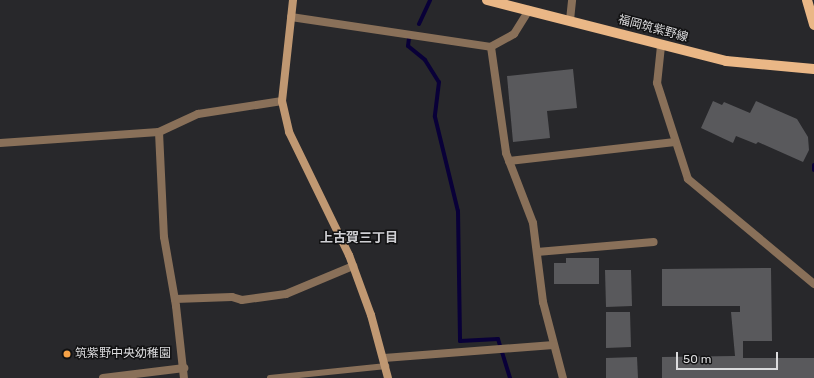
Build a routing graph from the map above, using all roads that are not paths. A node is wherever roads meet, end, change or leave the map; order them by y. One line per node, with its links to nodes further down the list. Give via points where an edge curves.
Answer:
1 (293, 0): 6 (main road)
2 (488, 0): 5 (main road, 福岡筑紫野線)
3 (572, 0): 7 (street)
4 (807, 0): 8 (main road)
5 (529, 10): 7 (main road, 福岡筑紫野線); 10 (street, via 514,34)
6 (290, 17): 10 (street); 12 (main road)
7 (570, 20): 9 (main road, 福岡筑紫野線)
8 (814, 25)
9 (661, 46): 11 (main road, 福岡筑紫野線, via 726,61); 14 (street, via 657,83)
10 (491, 47): 16 (street)
11 (814, 69)
12 (282, 101): 13 (street, via 198,114); 19 (main road, via 289,132)
13 (159, 132): 15 (street); 21 (street, via 164,237)
14 (675, 142): 16 (street); 20 (street, via 688,179)
15 (0, 143)
16 (509, 161): 18 (street, via 533,223)
17 (654, 242): 18 (street)
18 (537, 252): 22 (street, via 543,302)
19 (353, 266): 21 (street, via 286,294 242,300 232,297); 23 (main road)
20 (814, 284)
21 (175, 299): 24 (street)
22 (554, 345): 23 (street); 29 (street)
23 (385, 362): 27 (lane); 28 (main road)
24 (184, 368): 25 (street); 26 (street)
25 (103, 378)
26 (184, 378)
27 (270, 378)
28 (388, 378)
29 (563, 378)

